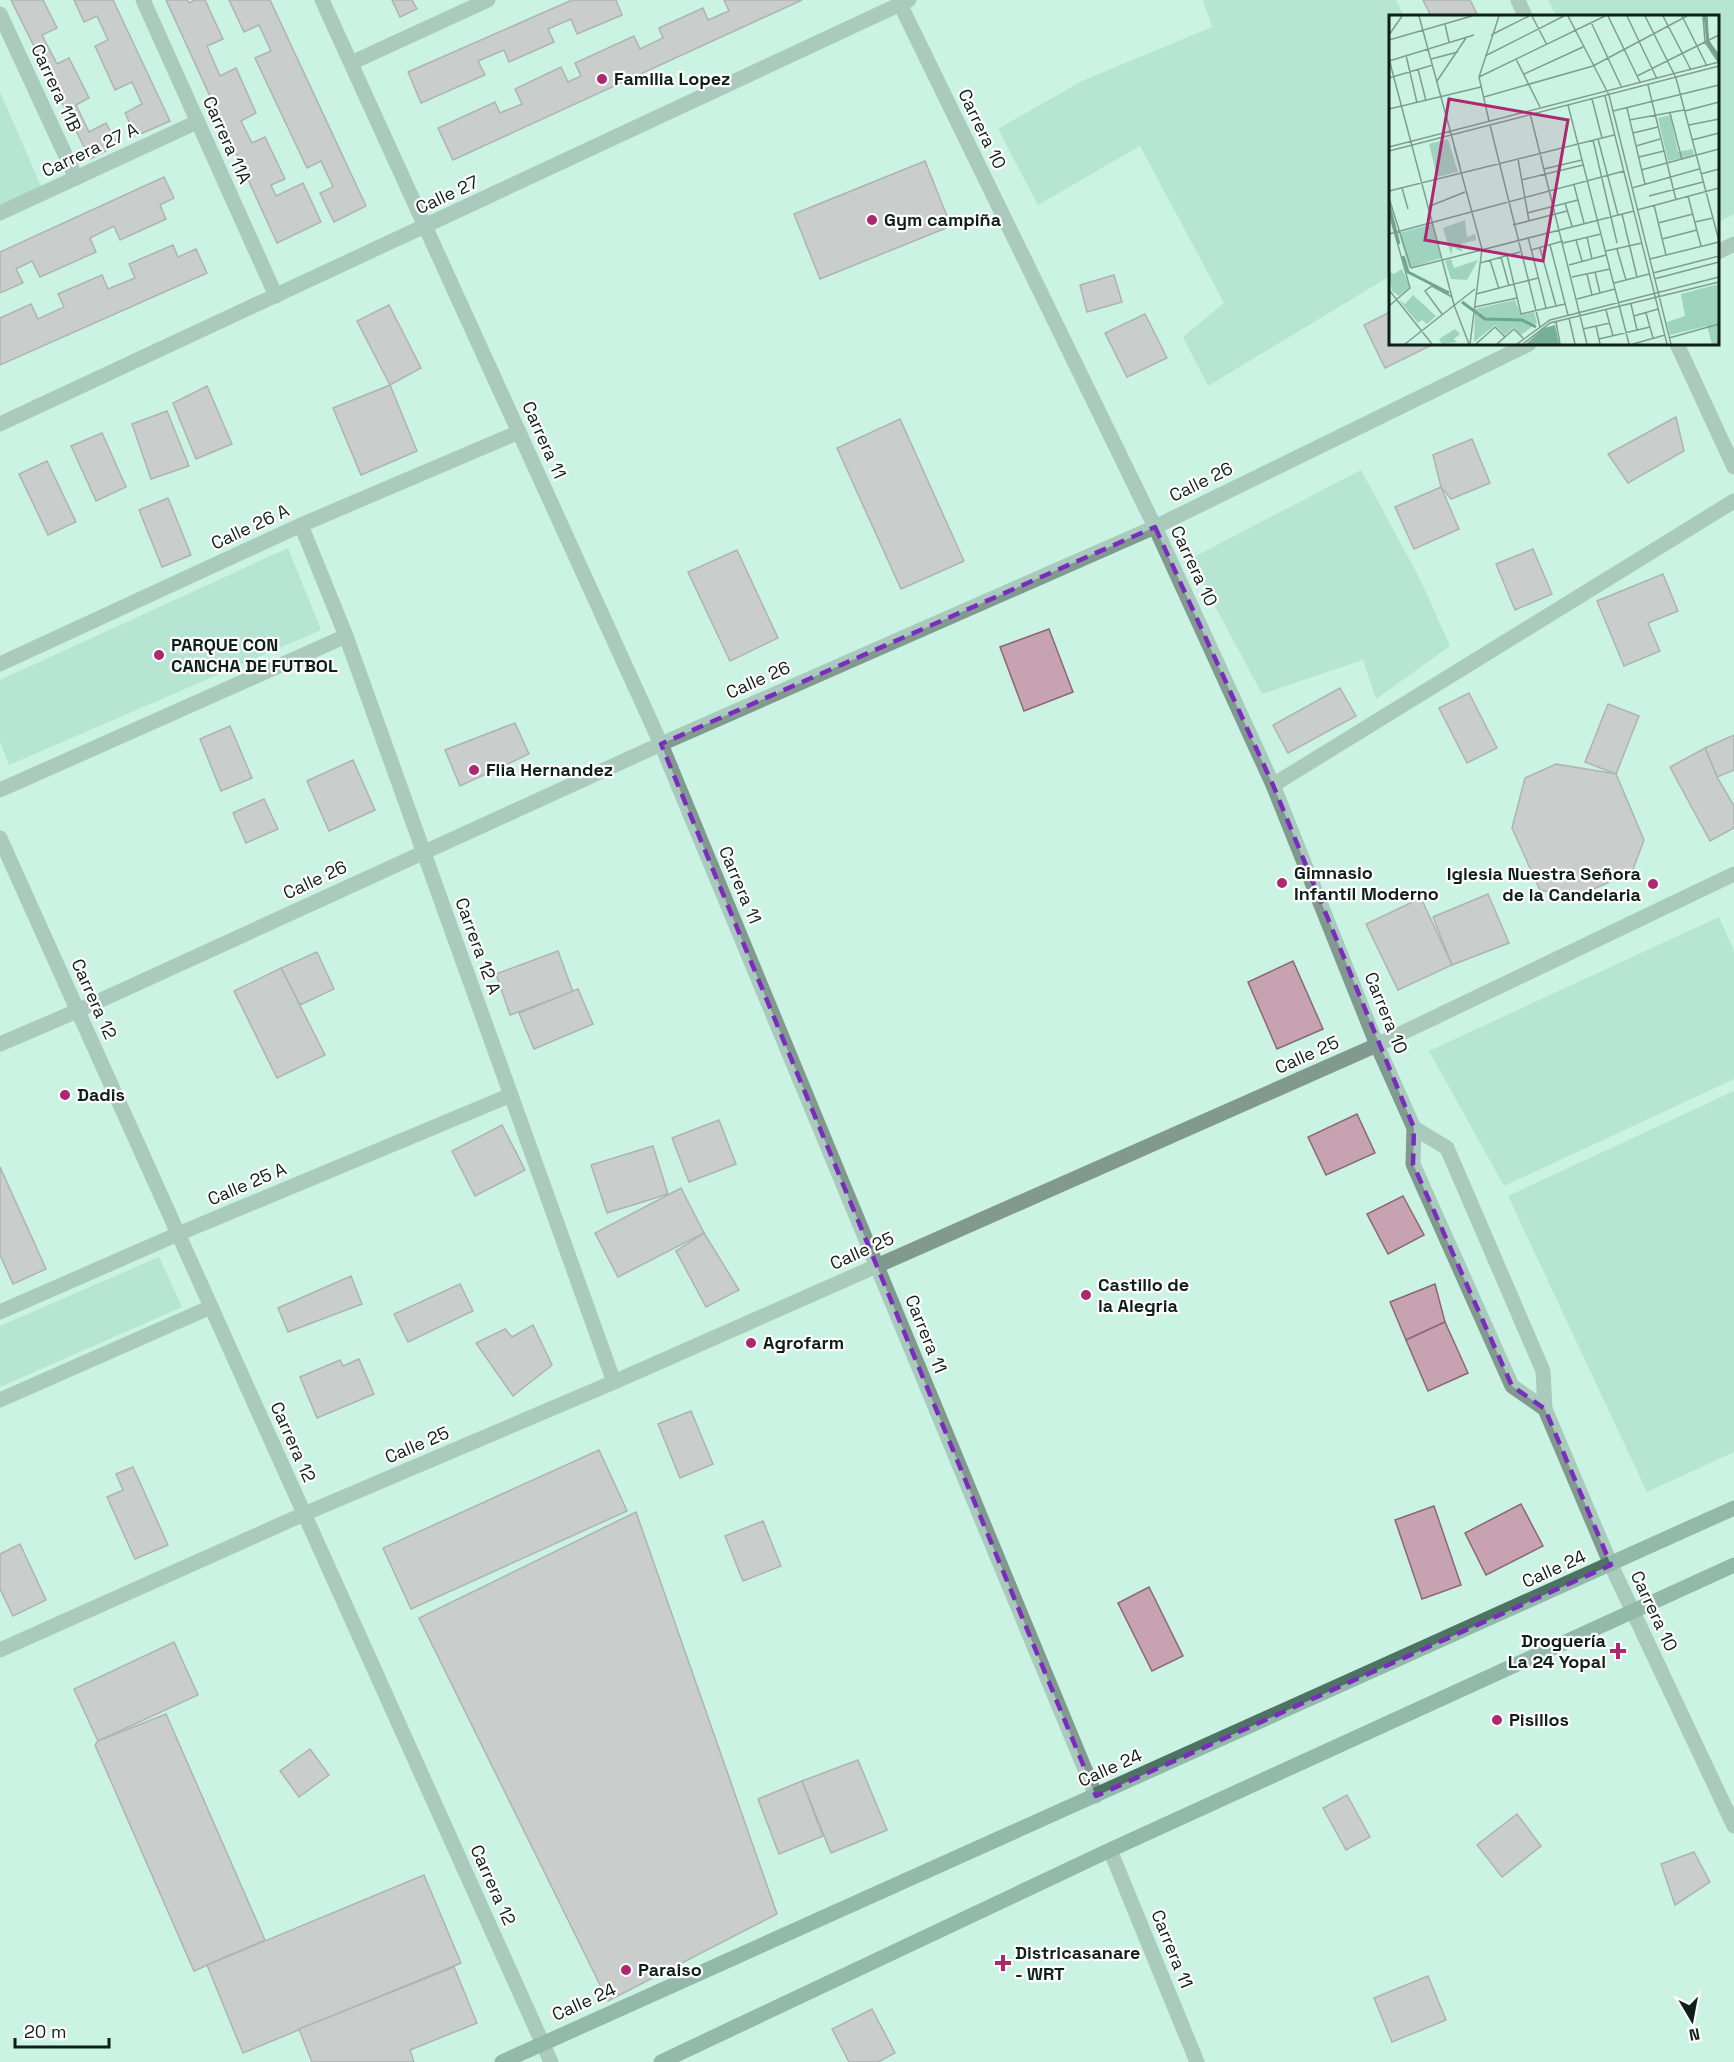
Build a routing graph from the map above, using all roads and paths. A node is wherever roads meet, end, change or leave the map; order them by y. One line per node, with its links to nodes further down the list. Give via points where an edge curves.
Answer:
1 (143, 0): 9 (street, Carrera 11A)
2 (322, 0): 8 (street, Carrera 11)
3 (488, 0): 8 (street)
4 (1518, 0): 7 (street)
5 (903, 1): 12 (street, Calle 27); 23 (street, Carrera 10)
6 (0, 14): 10 (street, Carrera 11B)
7 (1525, 15)
8 (351, 63): 12 (street, Carrera 11)
9 (197, 122): 10 (street, Carrera 27 A); 15 (street, Carrera 11A)
10 (76, 178): 11 (street, Carrera 27 A)
11 (0, 213)
12 (426, 227): 15 (street, Calle 27); 19 (street, Carrera 11)
13 (1734, 244): 14 (street)
14 (1719, 252)
15 (276, 296): 18 (street, Calle 27)
16 (1527, 345): 23 (street, Calle 26)
17 (1677, 345): 20 (street)
18 (0, 424)
19 (519, 432): 22 (street, Calle 26 A); 26 (street, Carrera 11)
20 (1734, 468)
21 (1734, 501): 27 (street)
22 (301, 525): 24 (street, Carrera 12 A); 25 (street, Calle 26 A)
23 (1155, 527): 26 (street, Calle 26); 27 (street, Carrera 10)
24 (346, 636): 28 (street); 30 (street, Carrera 12 A)
25 (0, 664)
26 (661, 744): 30 (street, Calle 26); 38 (street, Carrera 11)
27 (1274, 785): 34 (street, Carrera 10)
28 (0, 790)
29 (0, 838): 32 (street, Carrera 12)
30 (423, 851): 32 (street, Calle 26); 35 (street, Carrera 12 A)
31 (1734, 874): 34 (street, Calle 25)
32 (77, 1011): 33 (street, Calle 26); 37 (street, Carrera 12)
33 (0, 1044)
34 (1377, 1045): 36 (street, Carrera 10); 38 (street, Calle 25)
35 (511, 1095): 37 (street, Calle 25 A); 41 (street, Carrera 12 A)
36 (1414, 1128): 43 (street, Carrera 10, via 1413,1164 1512,1386); 43 (street, Carrera 10, via 1447,1148 1544,1371)
37 (178, 1234): 39 (street, Carrera 12); 40 (street, Calle 25 A)
38 (877, 1266): 41 (street, Calle 25); 50 (street, Carrera 11)
39 (211, 1307): 42 (street); 45 (street, Carrera 12)
40 (0, 1311)
41 (614, 1382): 45 (street, Calle 25)
42 (0, 1400)
43 (1545, 1409): 46 (street, Carrera 10)
44 (1734, 1509): 46 (street, Calle 24)
45 (304, 1514): 49 (street, Calle 25); 53 (street, Carrera 12)
46 (1611, 1565): 48 (street, Carrera 10); 50 (street, Calle 24)
47 (1734, 1565): 48 (street)
48 (1633, 1611): 51 (street, Carrera 10); 52 (street)
49 (0, 1650)
50 (1096, 1796): 53 (street, Calle 24)
51 (1734, 1826)
52 (1110, 1850): 56 (street); 57 (street, Carrera 11)
53 (543, 2042): 54 (street, Calle 24); 55 (street, Carrera 12)
54 (502, 2062)
55 (551, 2062)
56 (661, 2062)
57 (1197, 2062)

